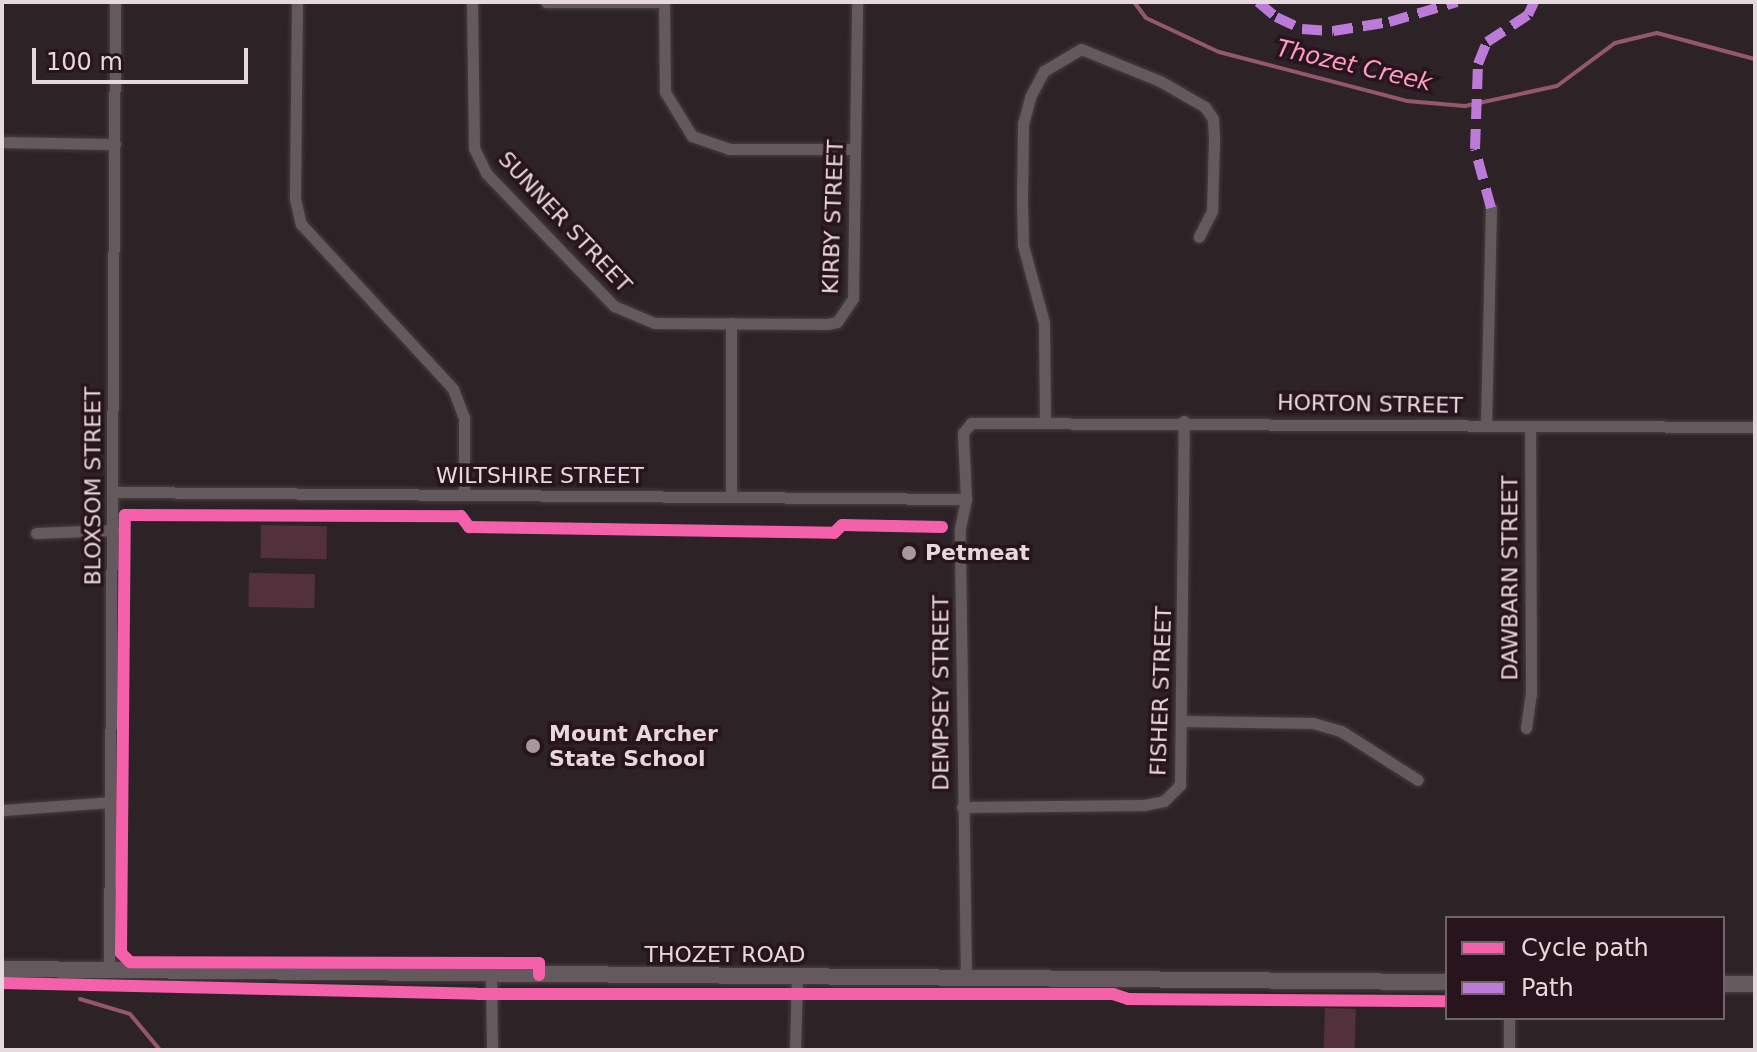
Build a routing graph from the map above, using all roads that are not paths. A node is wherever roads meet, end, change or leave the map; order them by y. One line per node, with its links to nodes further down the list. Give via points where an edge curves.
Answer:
1 (115, 2): 8 (street, BLOXSOM STREET)
2 (297, 2): 20 (street, via 295,199 301,224 453,389 464,418)
3 (472, 2): 12 (street, SUNNER STREET, via 472,134 486,173 626,315 654,323)
4 (546, 2): 5 (street)
5 (664, 2): 9 (street, via 665,92 692,136 729,149)
6 (857, 2): 9 (street, KIRBY STREET)
7 (6, 142): 8 (street)
8 (115, 144): 19 (street, BLOXSOM STREET)
9 (855, 149): 12 (street, KIRBY STREET, via 850,308 837,322 827,324)
10 (1491, 208): 16 (street)
11 (1199, 237): 14 (street, via 1212,211 1214,130 1205,107 1147,75 1081,49 1044,71 1023,124 1022,200 1023,245 1044,323)
12 (731, 323): 21 (street)
13 (984, 419): 14 (street, HORTON STREET); 22 (street, DEMPSEY STREET, via 963,433)
14 (1045, 420): 15 (street, HORTON STREET)
15 (1184, 421): 16 (street, HORTON STREET); 25 (street, FISHER STREET)
16 (1486, 426): 18 (street, HORTON STREET)
17 (1755, 427): 18 (street, HORTON STREET)
18 (1530, 428): 26 (street, DAWBARN STREET, via 1531,694)
19 (113, 492): 20 (street, WILTSHIRE STREET); 23 (street, BLOXSOM STREET)
20 (464, 495): 21 (street, WILTSHIRE STREET)
21 (731, 497): 22 (street, WILTSHIRE STREET)
22 (966, 499): 29 (street, DEMPSEY STREET, via 960,528)
23 (113, 530): 24 (street); 28 (street, BLOXSOM STREET)
24 (36, 533)
25 (1183, 721): 27 (street, via 1313,723 1341,731); 29 (street, FISHER STREET, via 1180,785 1164,801)
26 (1526, 728)
27 (1418, 780)
28 (111, 802): 30 (street); 32 (street, BLOXSOM STREET)
29 (962, 807): 35 (street, DEMPSEY STREET)
30 (2, 810)
31 (2, 969): 32 (street, THOZET ROAD)
32 (109, 970): 33 (street, THOZET ROAD)
33 (491, 975): 34 (street, THOZET ROAD); 40 (street)
34 (797, 977): 35 (street, THOZET ROAD); 41 (street)
35 (966, 979): 36 (street, THOZET ROAD)
36 (1445, 982)
37 (1725, 984): 38 (street)
38 (1755, 984)
39 (1509, 1020): 42 (street)
40 (492, 1050)
41 (795, 1050)
42 (1509, 1050)

